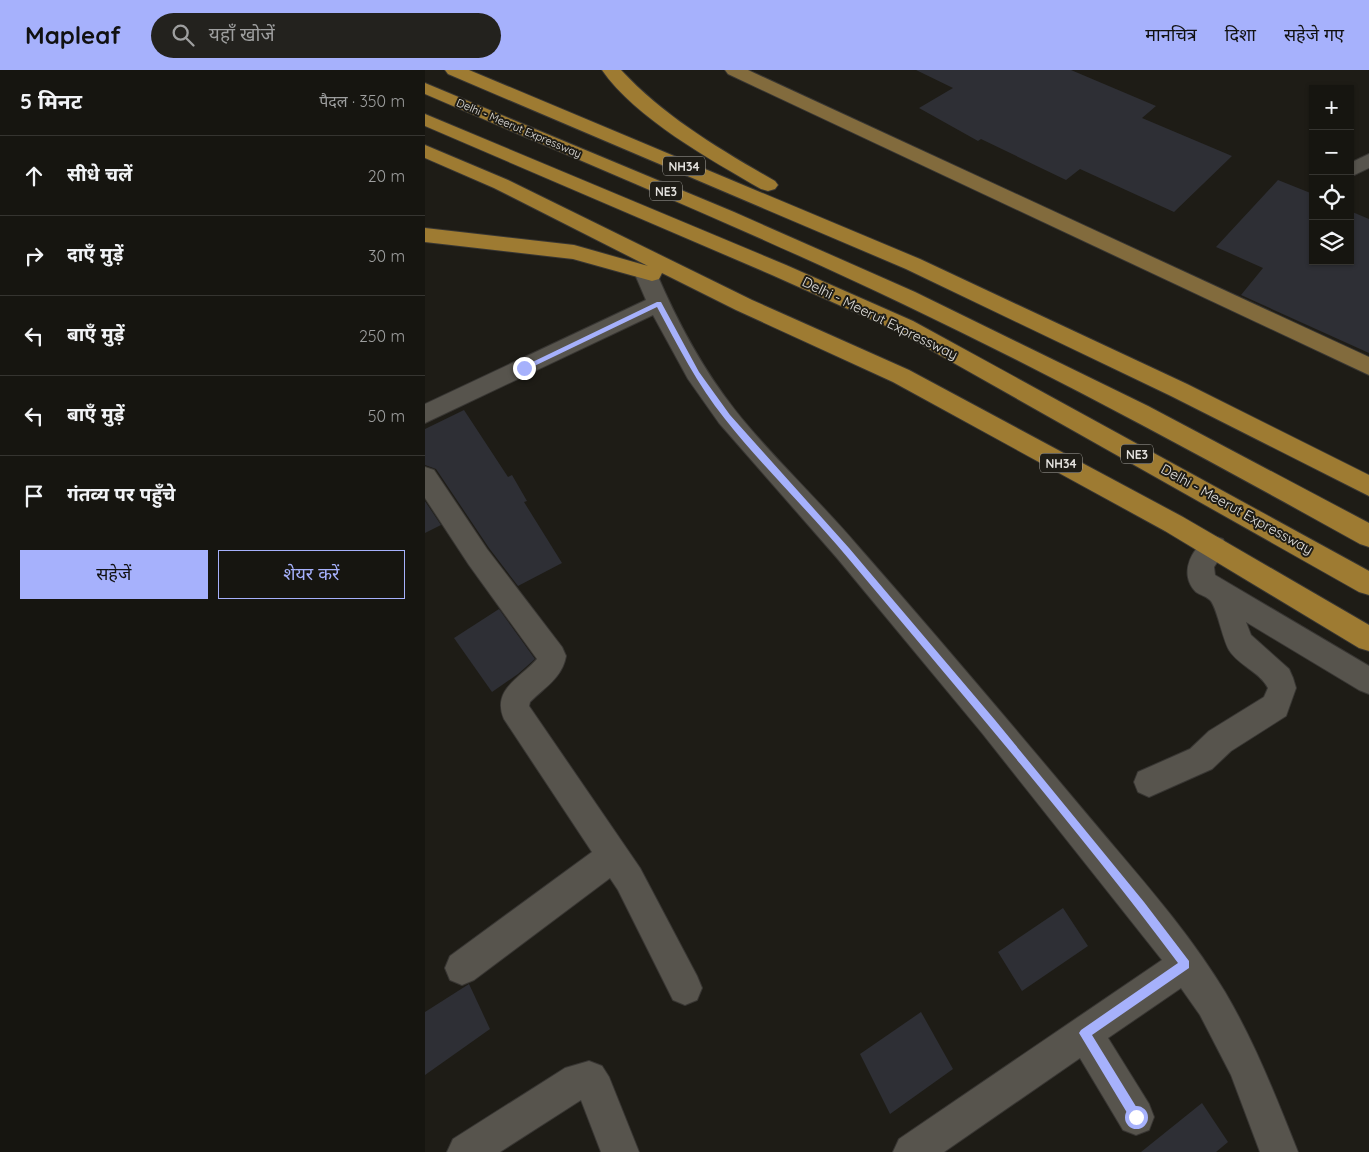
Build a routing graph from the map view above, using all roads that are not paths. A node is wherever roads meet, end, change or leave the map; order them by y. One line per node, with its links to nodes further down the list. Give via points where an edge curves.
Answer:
1 (454, 70): 10 (highway, NH34)
2 (611, 70): 10 (highway, via 641,102 677,131 740,170)
3 (734, 70): 14 (main road)
4 (425, 88): 18 (highway, Delhi - Meerut Expressway / NE3, via 907,296 1043,362)
5 (425, 118): 20 (highway, Delhi - Meerut Expressway / NE3, via 905,326)
6 (425, 151): 13 (highway, via 501,184)
7 (1369, 160): 8 (street)
8 (1354, 168)
9 (425, 235): 11 (highway, NH34, via 574,252)
10 (913, 264): 17 (highway, NH34, via 1179,390)
11 (645, 272): 12 (street); 13 (highway, NH34)
12 (659, 304): 15 (street); 26 (street, via 696,373 727,417 846,550 992,723 1141,905)
13 (745, 304): 19 (highway, NH34, via 901,376)
14 (1369, 367)
15 (425, 414)
16 (425, 477): 25 (street, via 478,558 552,656 549,666 516,697 514,709)
17 (1369, 486)
18 (1369, 536)
19 (1213, 547): 21 (street, via 1199,568 1200,575 1205,583); 22 (highway, NH34)
20 (1369, 584)
21 (1221, 592): 23 (street); 24 (street, via 1241,643 1279,678 1282,688 1276,706 1220,741 1201,759)
22 (1369, 639)
23 (1369, 681)
24 (1149, 782)
25 (613, 856): 27 (street); 28 (street, via 629,879)
26 (1185, 964): 29 (street); 34 (street, via 1212,1003 1245,1066)
27 (462, 968)
28 (685, 988)
29 (1085, 1033): 30 (street); 33 (street)
30 (1136, 1117)
31 (466, 1152): 32 (street, via 578,1082 589,1079)
32 (620, 1152)
33 (912, 1152)
34 (1279, 1152)

